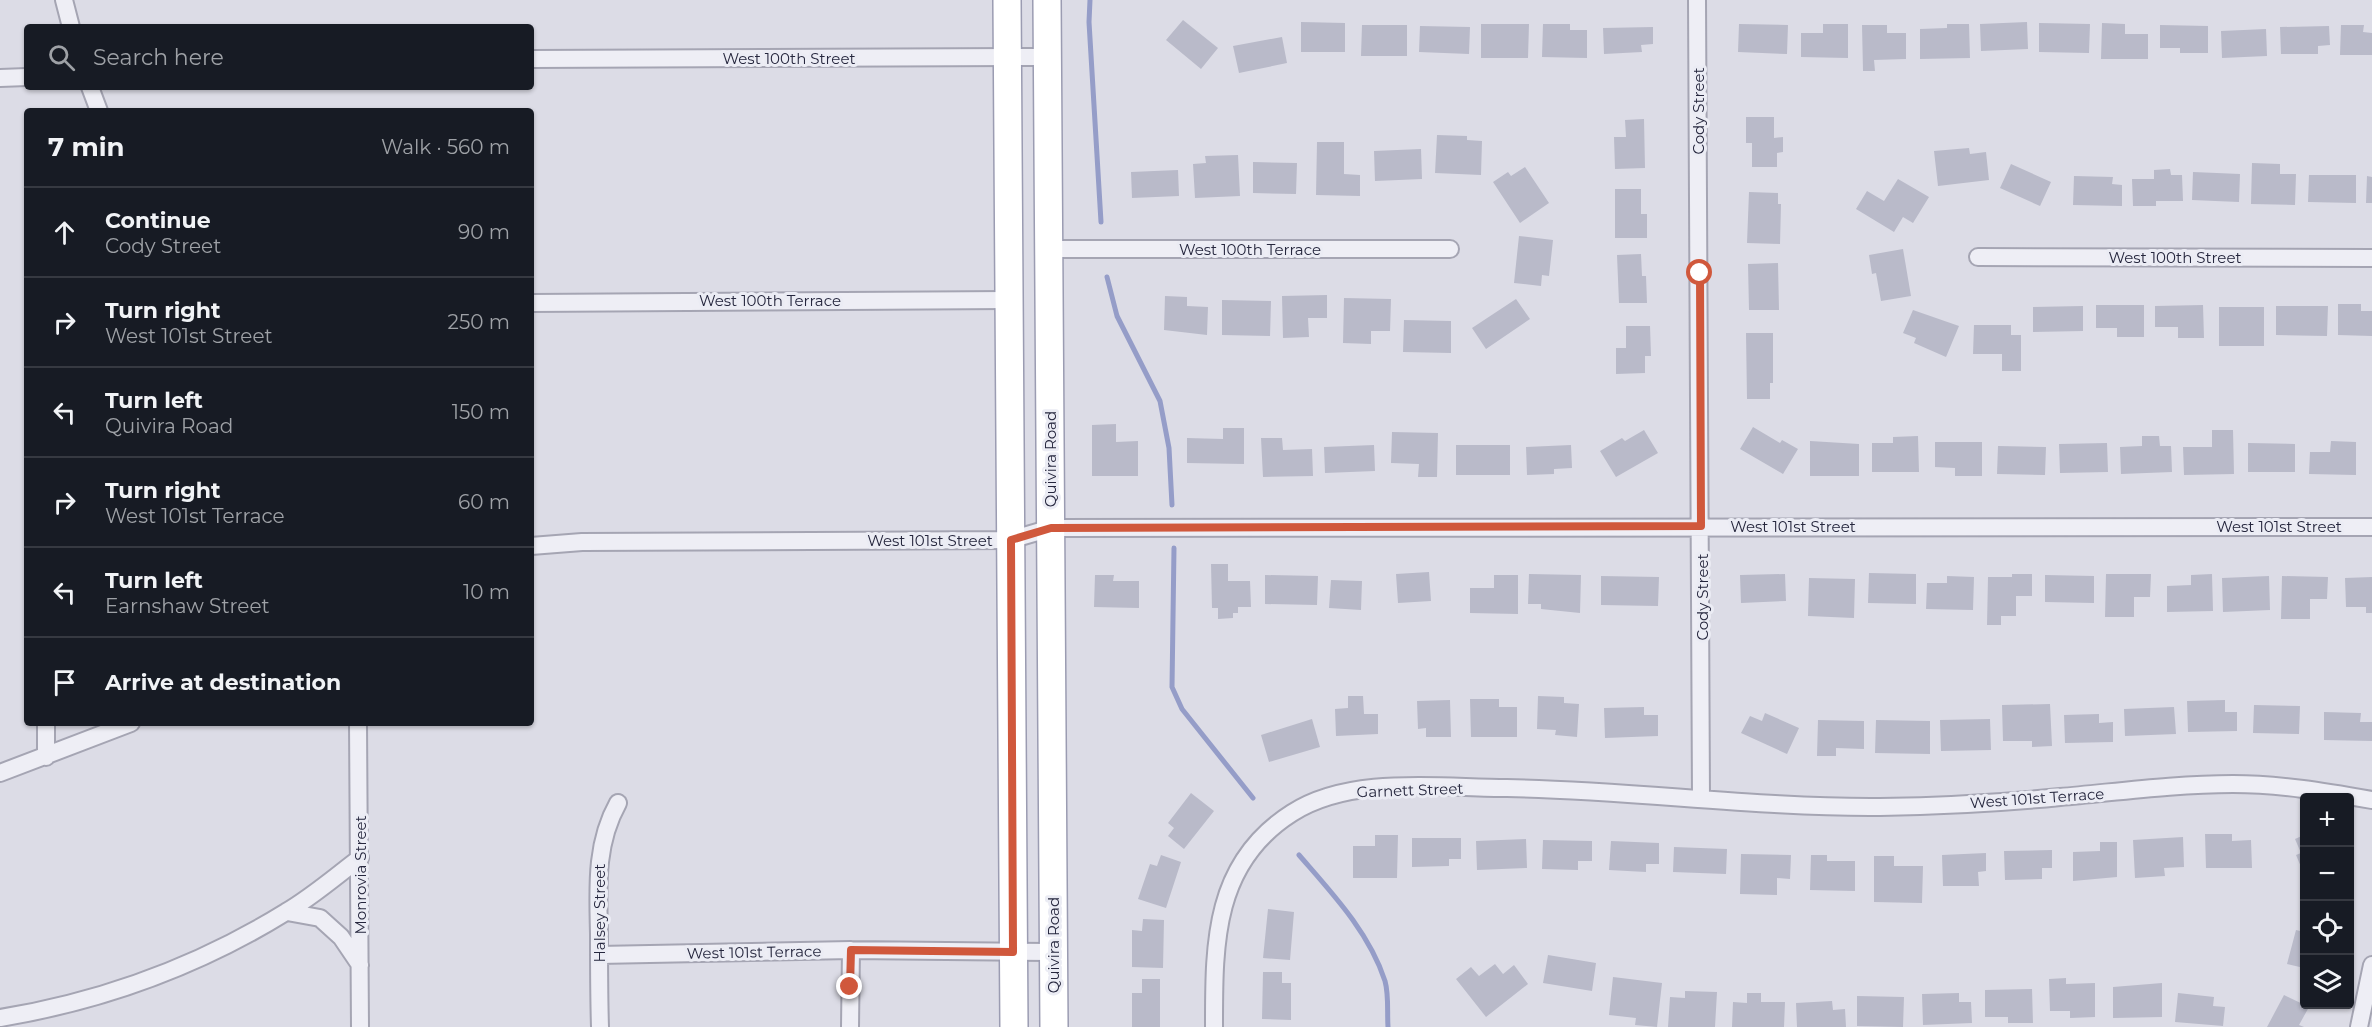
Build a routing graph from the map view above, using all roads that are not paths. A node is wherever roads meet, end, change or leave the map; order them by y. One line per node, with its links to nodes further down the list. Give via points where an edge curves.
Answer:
1 (64, 0): 5 (street)
2 (1007, 0): 6 (main road)
3 (1047, 0): 7 (main road, Quivira Road)
4 (1697, 0): 19 (street, Cody Street)
5 (70, 24)
6 (1007, 57): 7 (street, West 100th Street); 8 (street, West 100th Street); 17 (main road)
7 (1047, 57): 13 (main road, Quivira Road)
8 (534, 58)
9 (24, 77): 10 (street)
10 (0, 78)
11 (91, 90): 12 (street)
12 (98, 108)
13 (1049, 249): 14 (street, West 100th Terrace); 21 (main road, Quivira Road)
14 (1450, 249)
15 (1978, 257): 16 (street, West 100th Street)
16 (2372, 258)
17 (1009, 300): 18 (street, West 100th Terrace); 22 (main road)
18 (534, 303)
19 (1701, 526): 20 (street, West 101st Street); 21 (street, West 101st Street); 29 (street, Cody Street)
20 (2372, 526)
21 (1051, 528): 22 (street, West 101st Street); 36 (main road, Quivira Road)
22 (1011, 540): 23 (street, West 101st Street, via 592,542); 35 (main road)
23 (534, 546)
24 (46, 726): 27 (street)
25 (124, 726): 27 (street)
26 (358, 726): 32 (street, Monrovia Street)
27 (46, 757): 28 (street)
28 (0, 773)
29 (1701, 798): 30 (street, West 101st Terrace, via 1880,807 1973,804 2233,784 2292,787); 47 (street, Garnett Street, via 1556,789 1372,788 1339,793 1306,805 1276,825 1257,844 1228,890 1216,938)
30 (2372, 800)
31 (618, 802): 37 (street, Halsey Street, via 601,846)
32 (360, 858): 33 (street); 38 (street, Monrovia Street)
33 (287, 912): 38 (street, via 320,918 341,937); 41 (street, via 209,956 167,974 54,1009)
34 (851, 950): 35 (street, West 101st Terrace); 37 (street, West 101st Terrace); 44 (street)
35 (1013, 952): 36 (street, West 101st Terrace); 45 (main road)
36 (1053, 952): 46 (main road, Quivira Road)
37 (599, 955): 43 (street, Halsey Street)
38 (360, 965): 42 (street, Monrovia Street)
39 (2372, 965): 40 (street)
40 (2370, 983): 48 (street)
41 (0, 1018)
42 (360, 1027)
43 (600, 1027)
44 (850, 1027)
45 (1014, 1027)
46 (1054, 1027)
47 (1214, 1027)
48 (2359, 1027)

